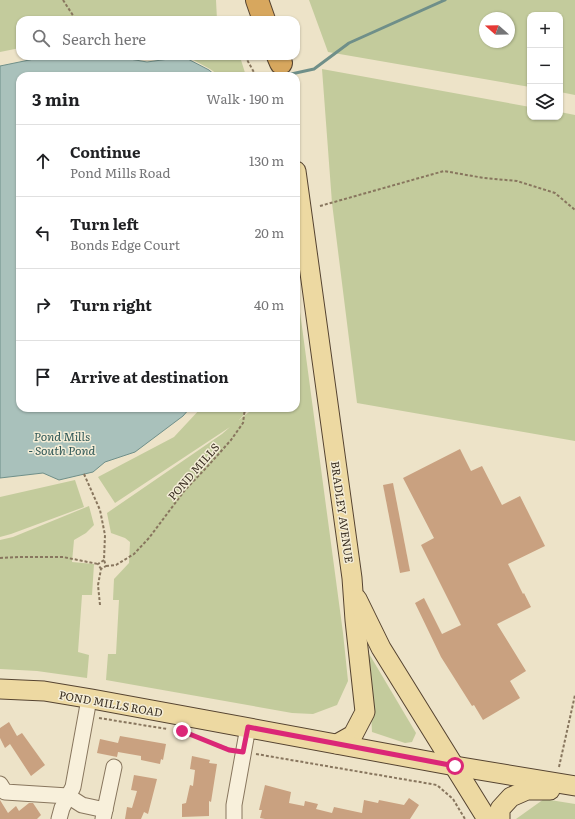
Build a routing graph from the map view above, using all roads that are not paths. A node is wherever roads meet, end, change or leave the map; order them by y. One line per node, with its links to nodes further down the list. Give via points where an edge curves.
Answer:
1 (257, 0): 3 (highway)
2 (268, 0): 4 (main road)
3 (263, 16)
4 (274, 16)
5 (300, 200): 6 (main road, BRADLEY AVENUE)
6 (353, 591): 10 (main road, via 365,712 353,735); 11 (main road, BRADLEY AVENUE, via 381,648)
7 (0, 689): 8 (main road, POND MILLS ROAD, via 44,691)
8 (87, 707): 9 (main road, POND MILLS ROAD); 16 (street, via 73,787)
9 (248, 727): 10 (main road, POND MILLS ROAD); 19 (street, via 234,805)
10 (337, 744): 11 (main road, POND MILLS ROAD)
11 (455, 766): 14 (main road, POND MILLS ROAD); 20 (main road, BRADLEY AVENUE)
12 (114, 767): 17 (street)
13 (0, 784): 16 (street, via 5,792)
14 (575, 786)
15 (575, 790): 21 (main road, via 527,790 511,797 500,809)
16 (68, 796): 17 (street); 18 (street)
17 (104, 814)
18 (59, 819)
19 (234, 819)
20 (488, 819)
21 (500, 819)

